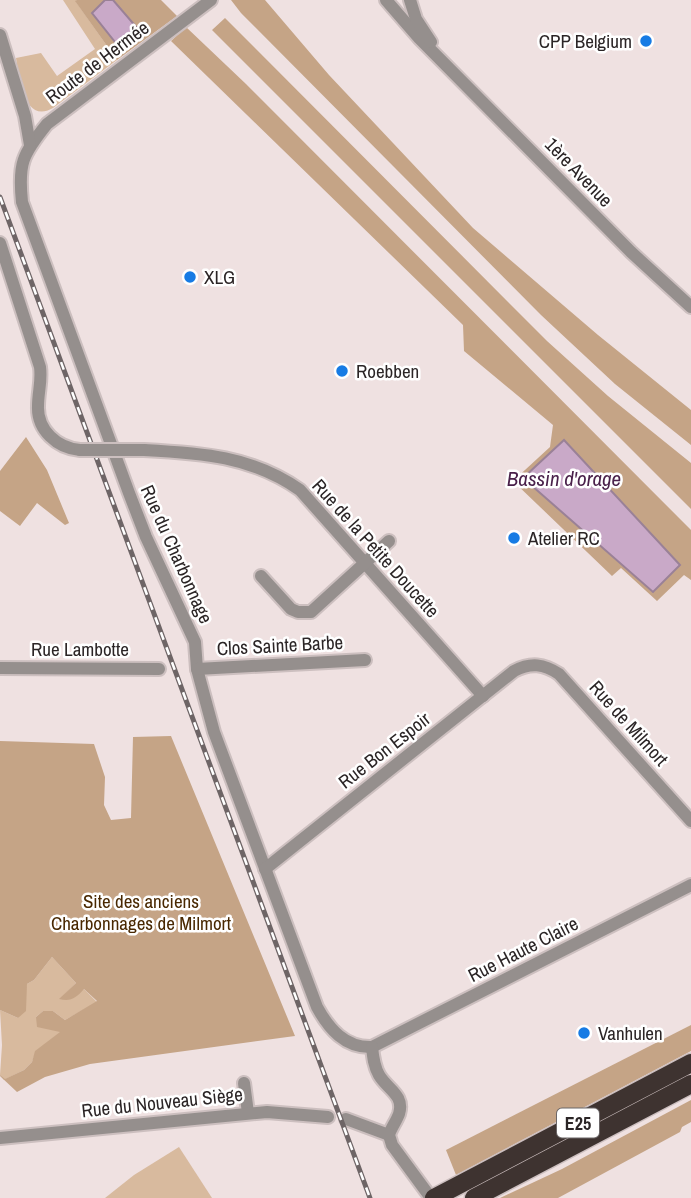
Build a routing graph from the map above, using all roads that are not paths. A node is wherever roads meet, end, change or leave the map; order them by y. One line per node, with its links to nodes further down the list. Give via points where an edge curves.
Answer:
1 (211, 0): 6 (street, Route de Hermée, via 47,124)
2 (386, 0): 5 (street, 1ère Avenue)
3 (410, 0): 5 (street, 1ère Avenue, via 416,19)
4 (0, 35): 6 (street)
5 (442, 60): 9 (street, 1ère Avenue)
6 (30, 145): 7 (street, Route de Hermée)
7 (20, 167): 17 (street, Rue du Charbonnage, via 22,202 129,493 195,642)
8 (0, 243): 11 (street, Rue de la Petite Doucette, bridge, via 40,367 38,405 48,435 80,450 144,450 246,461 300,490)
9 (691, 307)
10 (389, 541): 11 (street)
11 (365, 563): 12 (street, via 311,612 291,609); 18 (street, Rue de la Petite Doucette)
12 (261, 576)
13 (365, 660): 17 (street, Clos Sainte Barbe)
14 (529, 665): 18 (street, Rue Bon Espoir); 19 (street, Rue de Milmort, via 549,667 559,674)
15 (0, 668): 16 (street, Rue Lambotte)
16 (159, 668)
17 (197, 669): 20 (street, Rue du Charbonnage, via 214,732)
18 (483, 696): 20 (street, Rue Bon Espoir)
19 (691, 821)
20 (265, 870): 22 (street, Rue du Charbonnage, via 327,1024 340,1038)
21 (691, 886): 22 (street, Rue Haute Claire)
22 (372, 1047): 29 (street, via 380,1077 400,1104)
23 (691, 1063): 31 (highway, E25)
24 (244, 1083): 26 (street)
25 (691, 1084): 32 (highway, E25)
26 (248, 1113): 27 (street, Rue du Nouveau Siège); 30 (street, Rue du Nouveau Siège)
27 (328, 1118)
28 (346, 1119): 29 (street)
29 (388, 1135): 31 (street)
30 (0, 1138)
31 (433, 1198)
32 (474, 1198)

